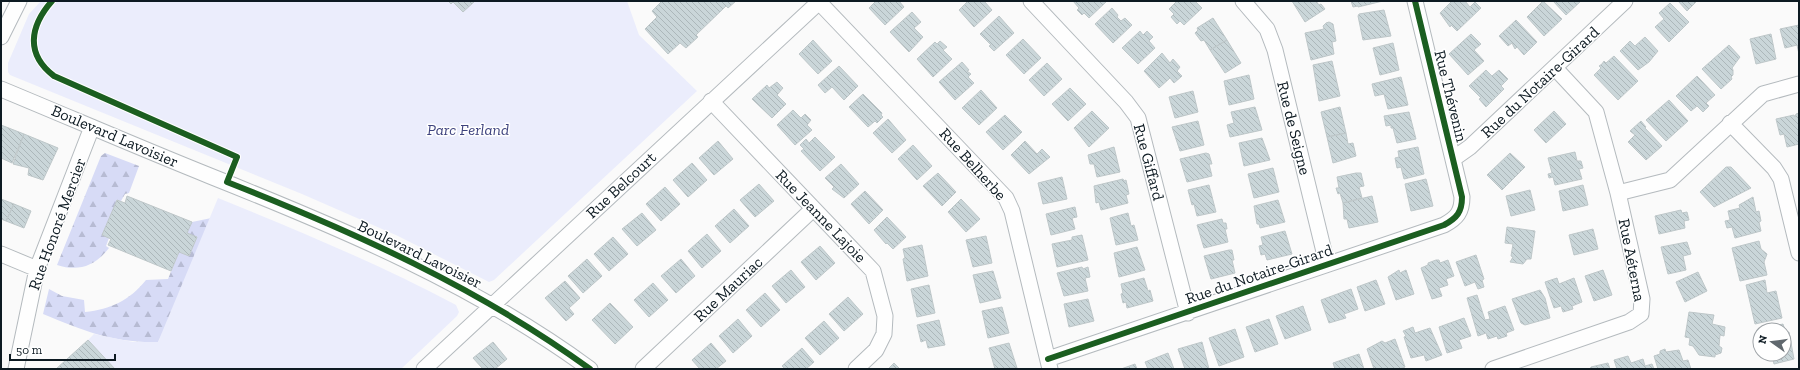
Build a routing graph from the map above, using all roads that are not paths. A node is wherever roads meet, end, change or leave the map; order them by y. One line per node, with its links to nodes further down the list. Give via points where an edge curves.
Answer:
1 (20, 1): 7 (street)
2 (819, 1): 11 (street, Rue Belcourt); 24 (street, Rue Belherbe, via 1006,198 1012,211)
3 (1031, 1): 23 (street, Rue Giffard, via 1138,118)
4 (1243, 1): 20 (street, Rue de Seigne, via 1267,29 1274,50)
5 (1415, 1): 14 (street, Rue Thévenin)
6 (1625, 1): 8 (street, Rue du Notaire-Girard)
7 (1, 37)
8 (1555, 68): 14 (street, Rue du Notaire-Girard, via 1470,148); 15 (street, Rue Aéterna, via 1596,112)
9 (1799, 84): 12 (street, via 1763,94)
10 (1, 89): 13 (street, Boulevard Lavoisier)
11 (711, 101): 17 (street, Rue Jeanne Lajoie); 22 (street, Rue Belcourt)
12 (1730, 123): 15 (street, via 1670,180); 18 (street, via 1774,168 1781,179)
13 (92, 127): 21 (street, Rue Honoré Mercier); 22 (street, Boulevard Lavoisier, via 349,233)
14 (1453, 159): 16 (street, Rue Thévenin)
15 (1618, 193): 30 (street, Rue Aéterna, via 1642,299 1641,314 1629,322)
16 (1462, 197): 20 (street, Rue du Notaire-Girard, via 1458,216 1444,225)
17 (813, 209): 28 (street, Rue Mauriac); 29 (street, Rue Jeanne Lajoie, via 873,271 886,325 881,343)
18 (1799, 253)
19 (1, 254): 21 (street)
20 (1327, 264): 23 (street, Rue du Notaire-Girard)
21 (37, 269): 25 (street, Rue Honoré Mercier)
22 (493, 305): 26 (street, Rue Belcourt); 27 (street, Boulevard Lavoisier)
23 (1188, 313): 24 (street, Rue du Notaire-Girard)
24 (1049, 364)
25 (16, 369)
26 (424, 369)
27 (590, 369)
28 (643, 369)
29 (856, 369)
30 (1493, 369)

